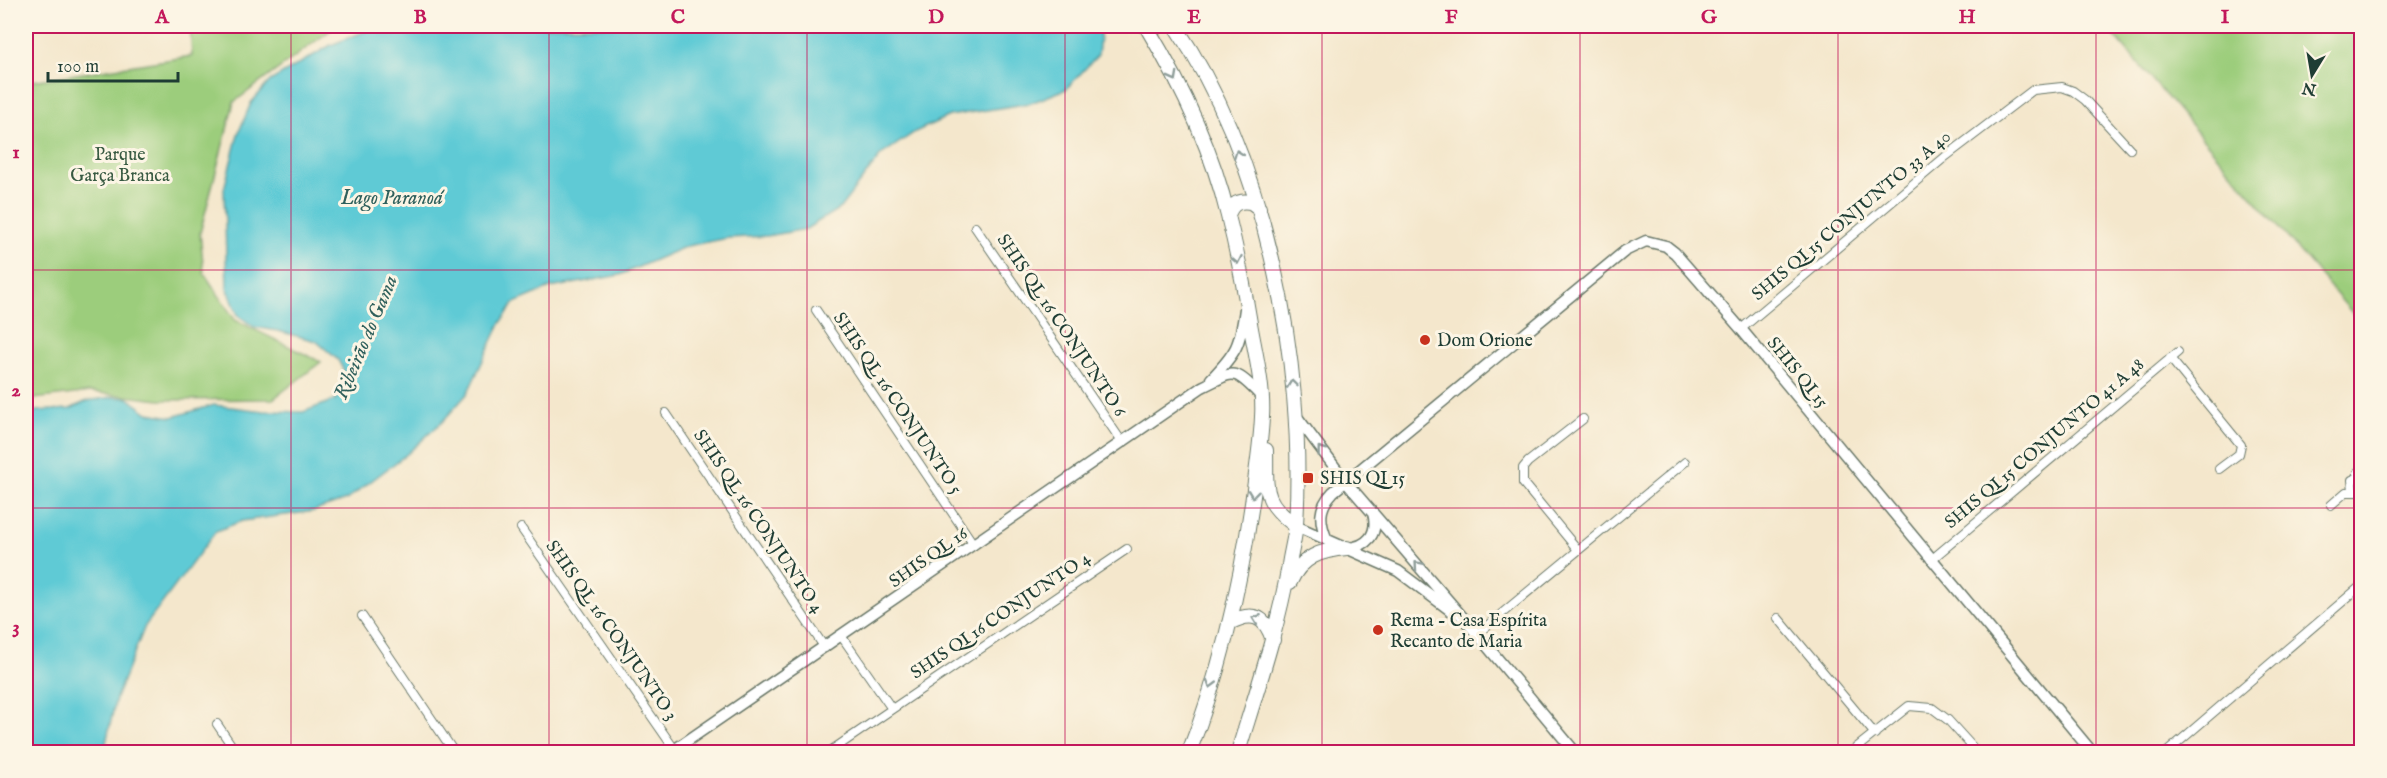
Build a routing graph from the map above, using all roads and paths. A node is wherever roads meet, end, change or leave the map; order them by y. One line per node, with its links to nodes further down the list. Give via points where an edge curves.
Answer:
1 (1146, 26): 5 (main road, one-way to 5, via 1192,115)
2 (1175, 26): 4 (main road, one-way to 2, via 1222,110)
3 (2130, 149): 9 (street, SHIS QI 15 CONJUNTO 33 A 40, via 2073,91 2062,87 2033,90 1945,157)
4 (1259, 208): 5 (main road, via 1251,202 1238,202); 14 (main road, one-way to 4, via 1281,305)
5 (1228, 215): 7 (main road, one-way to 7)
6 (975, 226): 16 (street, SHIS QL 16 CONJUNTO 6)
7 (1246, 300): 10 (street, SHIS QL 16, via 1235,352); 11 (main road)
8 (816, 310): 28 (street, SHIS QL 16 CONJUNTO 5)
9 (1741, 329): 21 (street, SHIS QI 15, via 1675,253 1657,242 1640,242 1624,251); 32 (street, SHIS QI 15)
10 (1202, 387): 11 (street, SHIS QL 16, via 1231,374 1243,378); 16 (street, SHIS QL 16)
11 (1260, 395): 13 (main road)
12 (666, 413): 41 (street, SHIS QL 16 CONJUNTO 4)
13 (1263, 415): 25 (main road, via 1266,491 1282,516); 37 (main road, one-way to 37, via 1245,556)
14 (1296, 417): 21 (street, one-way to 14); 25 (main road)
15 (1583, 419): 31 (street, via 1528,462 1522,476 1527,490)
16 (1122, 442): 28 (street, SHIS QL 16)
17 (1685, 462): 31 (street)
18 (2361, 466): 20 (street)
19 (2219, 469): 32 (street, SHIS QI 15 CONJUNTO 41 A 48, via 2239,454 2241,445 2174,355)
20 (2361, 478): 22 (street, via 2352,480)
21 (1347, 482): 24 (street); 27 (street, via 1328,497 1321,509 1320,525)
22 (2357, 492): 23 (street, via 2346,492)
23 (2331, 506)
24 (1372, 511): 30 (street, via 1375,524 1370,539 1357,548); 38 (street, one-way to 24)
25 (1296, 526): 27 (street); 34 (main road)
26 (521, 528): 45 (street, SHIS QL 16 CONJUNTO 3)
27 (1327, 540): 30 (street)
28 (974, 545): 39 (street, SHIS QL 16)
29 (1127, 549): 42 (street, SHIS QI 16 CONJUNTO 4)
30 (1347, 549): 34 (main road, via 1308,558 1293,575); 38 (street, via 1398,571)
31 (1578, 550): 38 (street)
32 (1931, 560): 54 (street, SHIS QI 15)
33 (2361, 585): 55 (street)
34 (1283, 598): 40 (main road)
35 (362, 616): 47 (street)
36 (1778, 618): 44 (street)
37 (1229, 623): 40 (main road, one-way to 37, via 1261,619 1242,616); 49 (main road, one-way to 49)
38 (1473, 629): 51 (street)
39 (842, 637): 41 (street, SHIS QL 16); 42 (street)
40 (1273, 640): 50 (main road)
41 (825, 648): 45 (street, SHIS QL 16)
42 (892, 709): 48 (street, SHIS QI 16 CONJUNTO 4)
43 (217, 724): 46 (street)
44 (1875, 734): 52 (street); 53 (street, via 1909,706 1932,708)
45 (673, 751)
46 (236, 753)
47 (454, 753)
48 (829, 753)
49 (1190, 753)
50 (1238, 753)
51 (1575, 753)
52 (1851, 753)
53 (1977, 753)
54 (2092, 753)
55 (2167, 753)

